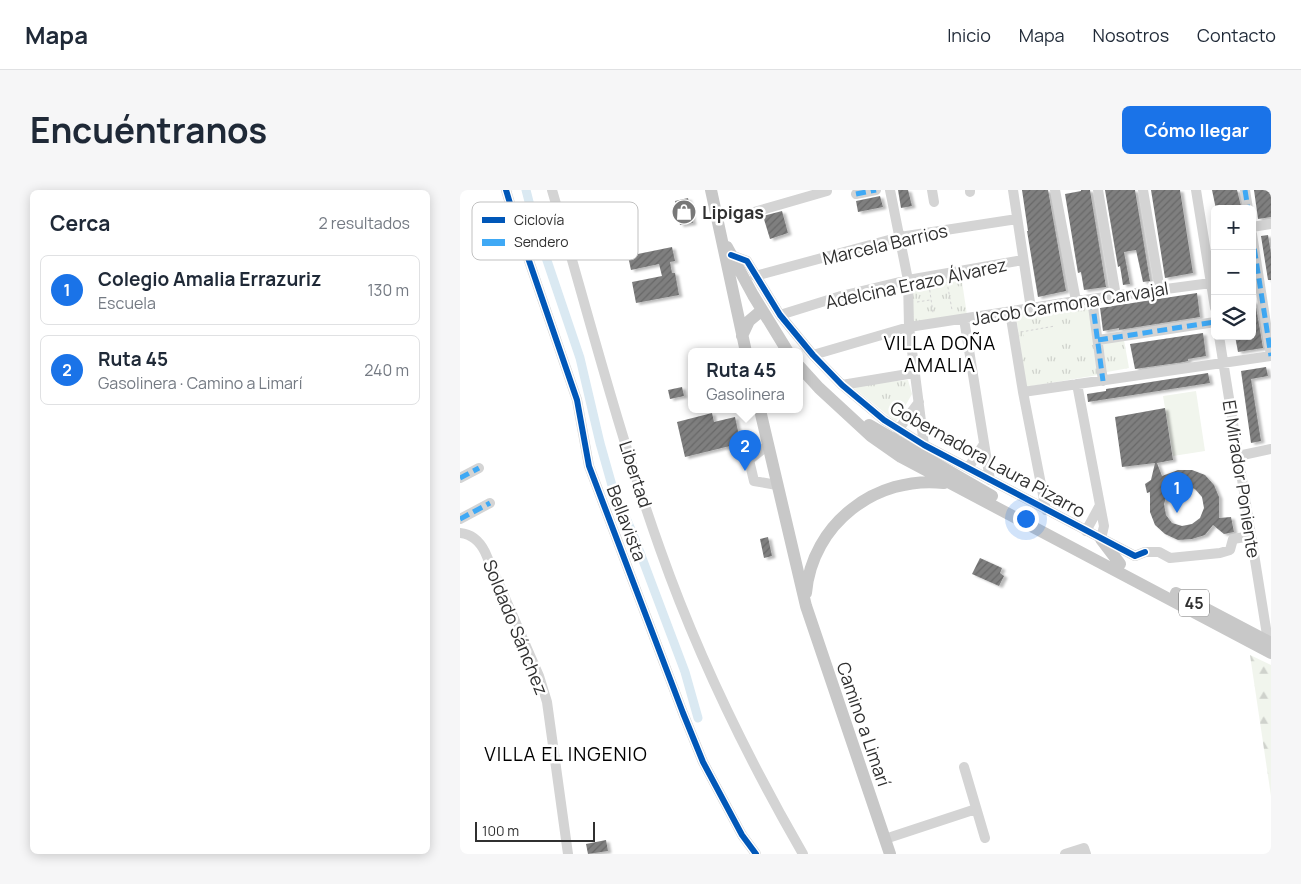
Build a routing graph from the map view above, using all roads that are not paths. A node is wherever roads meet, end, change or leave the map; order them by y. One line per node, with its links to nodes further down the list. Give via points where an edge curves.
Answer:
1 (711, 190): 15 (main road)
2 (876, 190): 12 (street)
3 (890, 190): 22 (street)
4 (932, 190): 13 (street)
5 (1013, 190): 16 (street)
6 (1055, 190): 35 (street)
7 (1098, 190): 33 (street)
8 (1143, 190): 31 (street)
9 (1196, 190): 21 (street)
10 (1245, 190): 14 (street)
11 (826, 191): 15 (street, via 747,214)
12 (856, 194)
13 (934, 202)
14 (1247, 205)
15 (716, 214): 19 (main road)
16 (1017, 219): 22 (street, Marcela Barrios); 27 (street)
17 (1271, 224): 18 (street)
18 (1256, 226)
19 (719, 232): 24 (main road, Gobernadora Laura Pizarro); 36 (main road)
20 (1211, 233): 21 (street)
21 (1203, 234): 30 (street)
22 (900, 236): 28 (street, Marcela Barrios); 29 (street)
23 (1254, 250): 50 (street)
24 (732, 254): 28 (street, Gobernadora Laura Pizarro, via 747,261); 32 (main road, Gobernadora Laura Pizarro)
25 (528, 260): 95 (street, Bellavista, via 577,400 589,466 682,713 703,762 742,835)
26 (572, 260): 96 (street, Libertad, via 660,549 730,714)
27 (1023, 260): 29 (street, Adelcina Erazo Álvarez); 37 (street)
28 (755, 276): 40 (street, Gobernadora Laura Pizarro)
29 (908, 280): 40 (street, Adelcina Erazo Álvarez); 43 (street)
30 (1211, 283): 31 (street, Jacob Carmona Carvajal)
31 (1160, 290): 33 (street, Jacob Carmona Carvajal)
32 (753, 295): 36 (main road, via 745,305); 38 (main road, Gobernadora Laura Pizarro)
33 (1116, 296): 34 (street, Jacob Carmona Carvajal)
34 (1092, 299): 35 (street, Jacob Carmona Carvajal); 45 (street)
35 (1076, 301): 37 (street, Jacob Carmona Carvajal)
36 (735, 303): 44 (main road)
37 (1032, 308): 39 (street, Jacob Carmona Carvajal)
38 (762, 310): 44 (main road, via 750,321); 48 (main road, Gobernadora Laura Pizarro)
39 (1010, 312): 41 (street, Jacob Carmona Carvajal); 57 (street)
40 (780, 314): 49 (street, Gobernadora Laura Pizarro)
41 (959, 320): 43 (street, Jacob Carmona Carvajal); 62 (street)
42 (1211, 323): 45 (street)
43 (909, 327): 49 (street, Jacob Carmona Carvajal); 53 (street)
44 (742, 336): 47 (main road)
45 (1098, 340): 54 (street)
46 (1220, 340): 51 (street, El Mirador Poniente)
47 (745, 348)
48 (786, 348)
49 (813, 355): 56 (street, Gobernadora Laura Pizarro)
50 (1271, 356): 51 (street)
51 (1224, 364): 54 (street); 66 (street, El Mirador Poniente)
52 (803, 370): 59 (main road, Gobernadora Laura Pizarro / 45)
53 (914, 373): 56 (street); 58 (street)
54 (1103, 381): 55 (street)
55 (1077, 384): 57 (street); 77 (street)
56 (842, 385): 61 (street, Gobernadora Laura Pizarro)
57 (1023, 392): 71 (street)
58 (918, 402): 61 (street); 64 (street)
59 (845, 411): 72 (main road, Gobernadora Laura Pizarro / 45, via 871,436 901,457); 74 (main road, Gobernadora Laura Pizarro / 45)
60 (761, 413): 63 (main road, Camino a Limarí)
61 (898, 430): 64 (street, Gobernadora Laura Pizarro)
62 (984, 444): 68 (street); 70 (street)
63 (768, 445): 73 (main road, Camino a Limarí); 73 (street, via 749,460 754,481)
64 (924, 445): 68 (street, Gobernadora Laura Pizarro)
65 (1271, 449): 66 (street)
66 (1238, 456): 82 (street, El Mirador Poniente)
67 (479, 468): 69 (street)
68 (968, 468): 70 (street, Gobernadora Laura Pizarro)
69 (460, 478)
70 (990, 480): 75 (street, Gobernadora Laura Pizarro)
71 (1039, 480): 75 (street); 78 (street)
72 (950, 484): 74 (main road); 85 (main road, Camino a Limarí, via 905,484 870,497 831,529); 88 (main road, Gobernadora Laura Pizarro / 45)
73 (777, 485): 84 (main road, Camino a Limarí)
74 (995, 498): 86 (main road, Gobernadora Laura Pizarro / 45)
75 (1027, 500): 78 (street, Gobernadora Laura Pizarro)
76 (490, 503): 79 (street)
77 (1099, 508): 80 (street); 83 (street, via 1104,526)
78 (1046, 510): 80 (street, Gobernadora Laura Pizarro)
79 (460, 519)
80 (1086, 531): 83 (street, Gobernadora Laura Pizarro)
81 (460, 533): 94 (street, Soldado Sánchez, via 468,534 486,552 539,676 547,702)
82 (1251, 536): 83 (street, Gobernadora Laura Pizarro, via 1233,539 1230,550 1220,553 1170,558 1159,552 1135,556); 88 (street, El Mirador Poniente)
83 (1101, 540): 86 (main road)
84 (795, 561): 85 (main road); 87 (main road, Camino a Limarí)
85 (812, 562): 87 (main road, Camino a Limarí)
86 (1120, 564): 88 (main road, Gobernadora Laura Pizarro / 45)
87 (806, 606): 92 (main road, Camino a Limarí)
88 (1269, 647)
89 (964, 767): 90 (street)
90 (976, 809): 91 (street); 92 (street)
91 (985, 838)
92 (885, 839): 97 (main road, Camino a Limarí)
93 (1085, 851): 98 (street)
94 (568, 854)
95 (756, 854)
96 (803, 854)
97 (890, 854)
98 (1065, 854)

